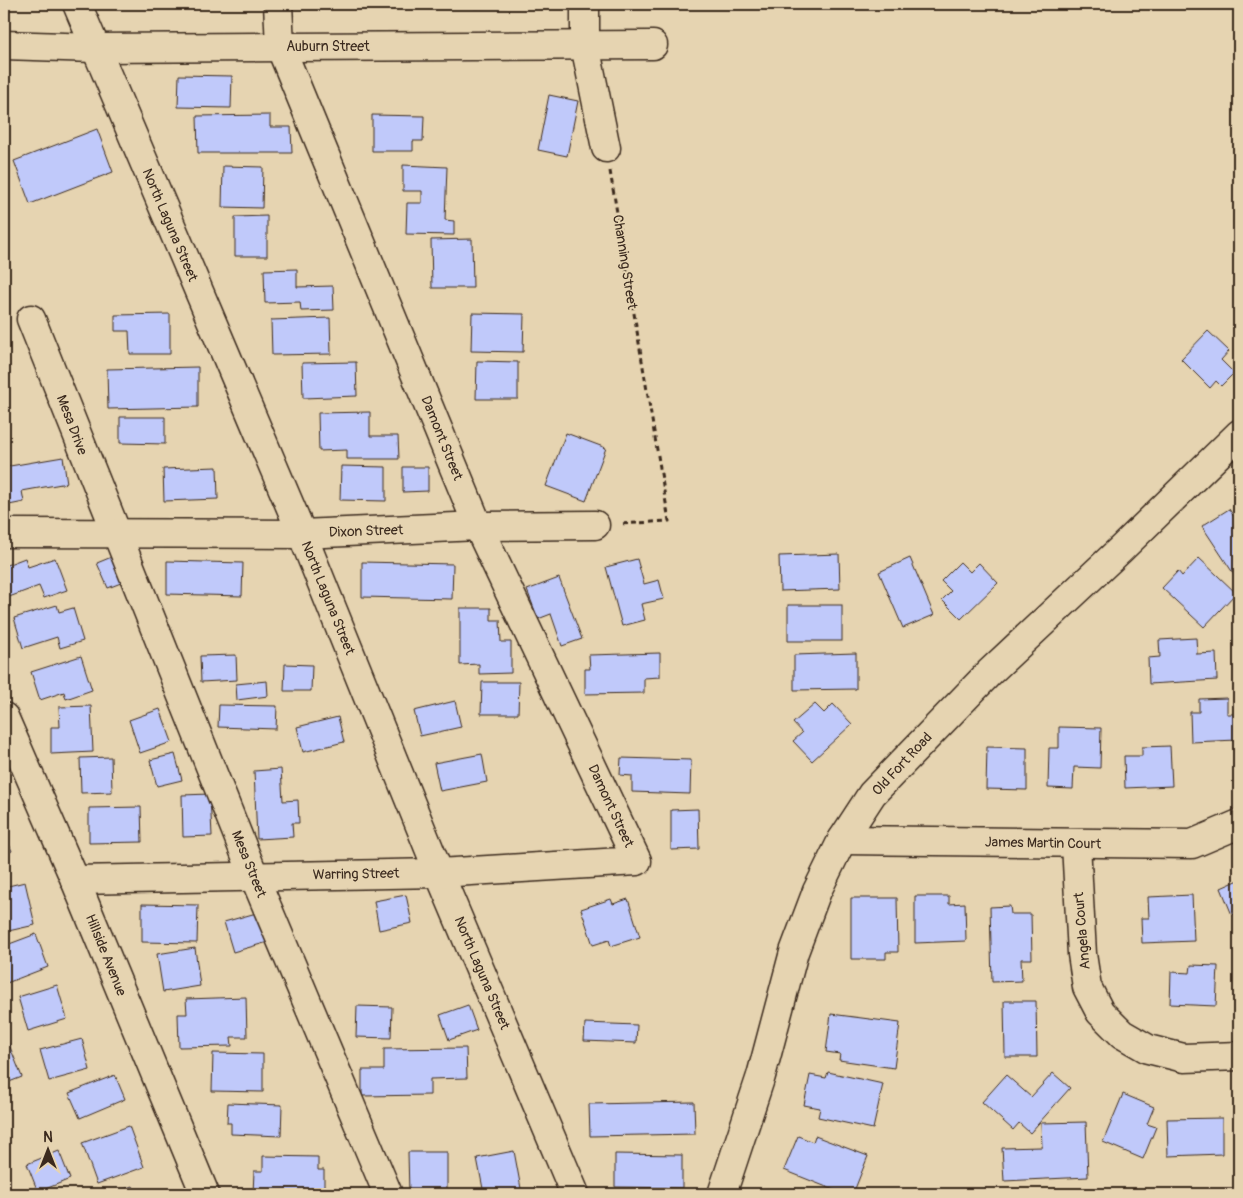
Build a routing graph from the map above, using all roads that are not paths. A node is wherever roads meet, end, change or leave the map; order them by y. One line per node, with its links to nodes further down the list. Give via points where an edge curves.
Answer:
1 (77, 4): 8 (street, North Laguna Street)
2 (278, 4): 7 (street, Damont Street)
3 (585, 4): 6 (street)
4 (653, 44): 6 (street, Auburn Street)
5 (4, 45): 8 (street, Auburn Street)
6 (585, 45): 7 (street, Auburn Street); 9 (street)
7 (280, 46): 8 (street, Auburn Street); 13 (street, Damont Street)
8 (94, 48): 16 (street, North Laguna Street)
9 (606, 148)
10 (31, 319): 14 (street, Mesa Drive)
11 (1239, 434): 19 (street, Old Fort Road, via 990,672 872,794)
12 (595, 525): 13 (street, Dixon Street)
13 (478, 526): 16 (street, Dixon Street); 21 (street, Damont Street)
14 (114, 532): 15 (street, Dixon Street); 16 (street, Dixon Street); 23 (street, Mesa Street)
15 (4, 533)
16 (302, 534): 22 (street, North Laguna Street)
17 (6, 728): 24 (street, Hillside Avenue)
18 (1239, 824): 20 (street, James Martin Court, via 1192,844)
19 (842, 840): 20 (street, James Martin Court); 29 (street, Old Fort Road, via 817,891 794,952 761,1076)
20 (1076, 844): 25 (street, Angela Court, via 1082,954 1087,987 1100,1012 1122,1034 1148,1049 1184,1058)
21 (637, 861): 22 (street, Warring Street)
22 (439, 873): 23 (street, Warring Street); 28 (street, North Laguna Street)
23 (254, 876): 24 (street, Warring Street); 27 (street, Mesa Street)
24 (75, 880): 26 (street, Hillside Avenue)
25 (1239, 1056)
26 (205, 1194)
27 (388, 1194)
28 (575, 1194)
29 (722, 1194)

